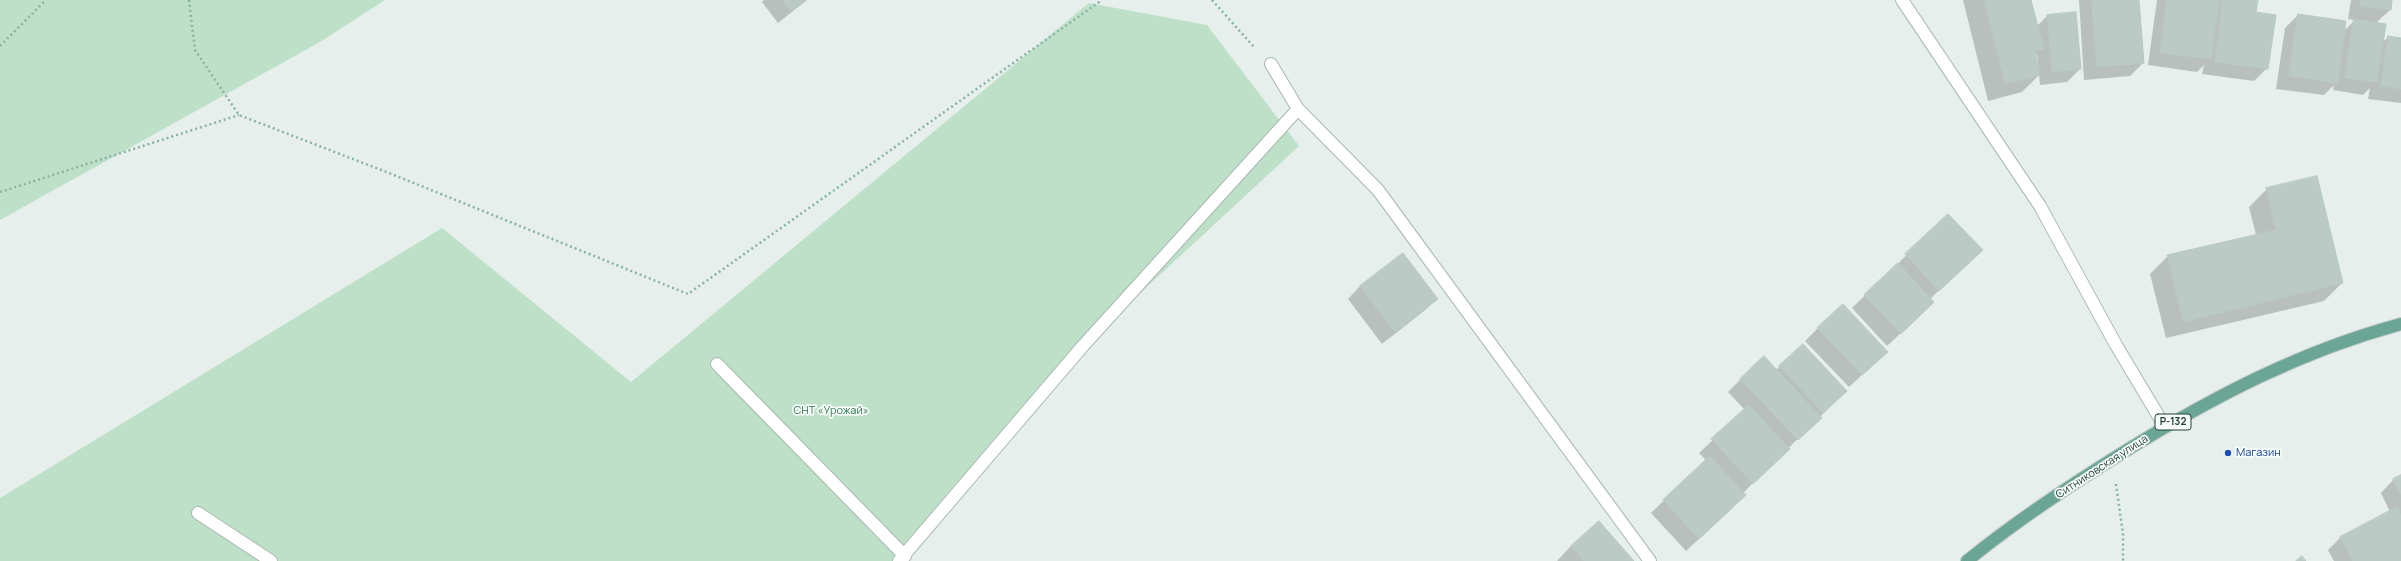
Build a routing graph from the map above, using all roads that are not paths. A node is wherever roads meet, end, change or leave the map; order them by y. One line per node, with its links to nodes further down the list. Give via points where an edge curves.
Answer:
1 (1902, 0): 6 (lane, via 2040,206 2116,345)
2 (1271, 64): 3 (lane)
3 (1298, 109): 8 (lane, via 1082,347); 10 (lane, via 1378,190)
4 (2401, 324): 6 (main road, Ситниковская улица / Р-132, via 2359,336 2295,361 2232,389)
5 (717, 364): 8 (lane)
6 (2165, 427): 11 (main road, Ситниковская улица / Р-132, via 2035,510)
7 (198, 512): 9 (lane)
8 (902, 558)
9 (271, 561)
10 (1650, 561)
11 (1967, 561)

